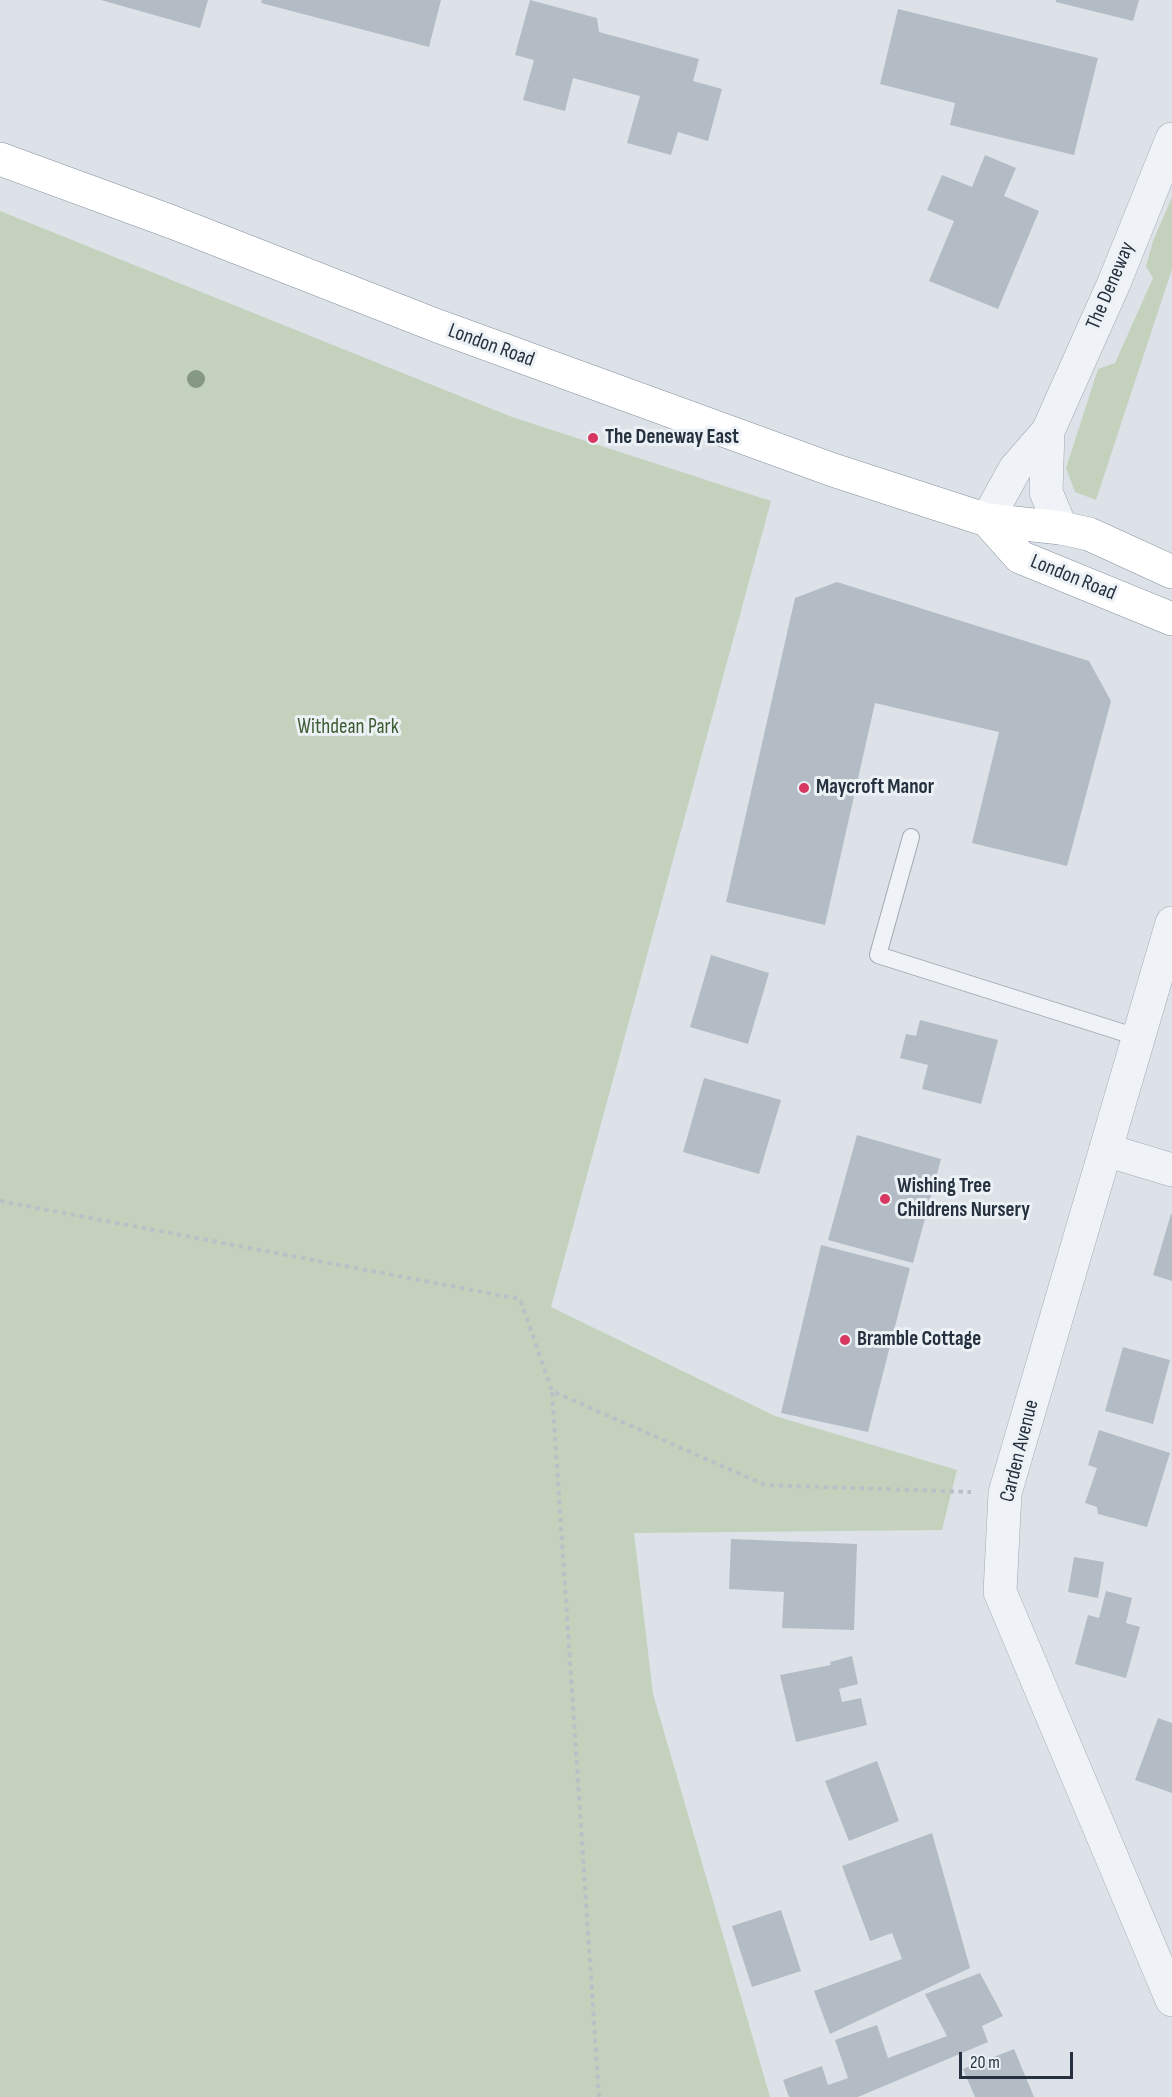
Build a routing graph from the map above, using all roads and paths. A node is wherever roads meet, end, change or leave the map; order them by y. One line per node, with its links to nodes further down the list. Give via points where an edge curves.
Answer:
1 (1172, 139): 3 (street, The Deneway)
2 (0, 159): 4 (highway, London Road, via 716,428)
3 (1048, 431): 4 (street, The Deneway, via 1015,469); 5 (street, The Deneway, via 1046,492)
4 (987, 520): 5 (highway, London Road); 7 (highway, London Road, via 1020,557)
5 (1061, 528): 6 (highway, London Road, via 1089,534)
6 (1172, 572)
7 (1172, 619)
8 (911, 837): 10 (lane, via 878,955)
9 (1172, 924): 10 (street, Carden Avenue)
10 (1140, 1038): 11 (street, Carden Avenue)
11 (1106, 1150): 12 (street); 15 (street, Carden Avenue)
12 (1172, 1170)
13 (0, 1201): 14 (path, via 520,1299)
14 (552, 1391): 15 (path, via 765,1485); 17 (path)
15 (1005, 1493): 16 (street, Carden Avenue, via 1000,1592)
16 (1172, 2000)
17 (599, 2097)

